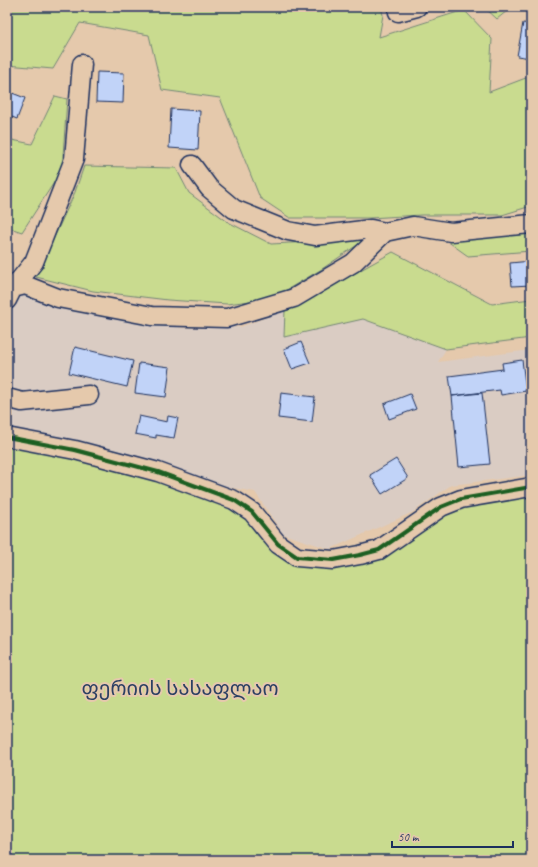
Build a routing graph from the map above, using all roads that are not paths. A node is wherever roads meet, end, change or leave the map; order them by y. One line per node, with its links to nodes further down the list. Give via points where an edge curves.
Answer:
1 (417, 7): 2 (street)
2 (398, 12)
3 (82, 64): 7 (street, via 74,159 34,262)
4 (192, 165): 6 (street, via 209,188 234,209 288,231 315,236 371,229)
5 (531, 224): 6 (street, via 451,232 413,226)
6 (385, 232): 7 (street, via 353,263 294,298 227,318 152,316 58,298 25,285)
7 (10, 294)
8 (89, 395): 9 (street, via 22,402)
9 (7, 398)
10 (7, 437): 11 (street, via 75,450 158,472 234,500 252,512 278,544 297,557 332,560 379,550 441,507 461,499)
11 (531, 487)

